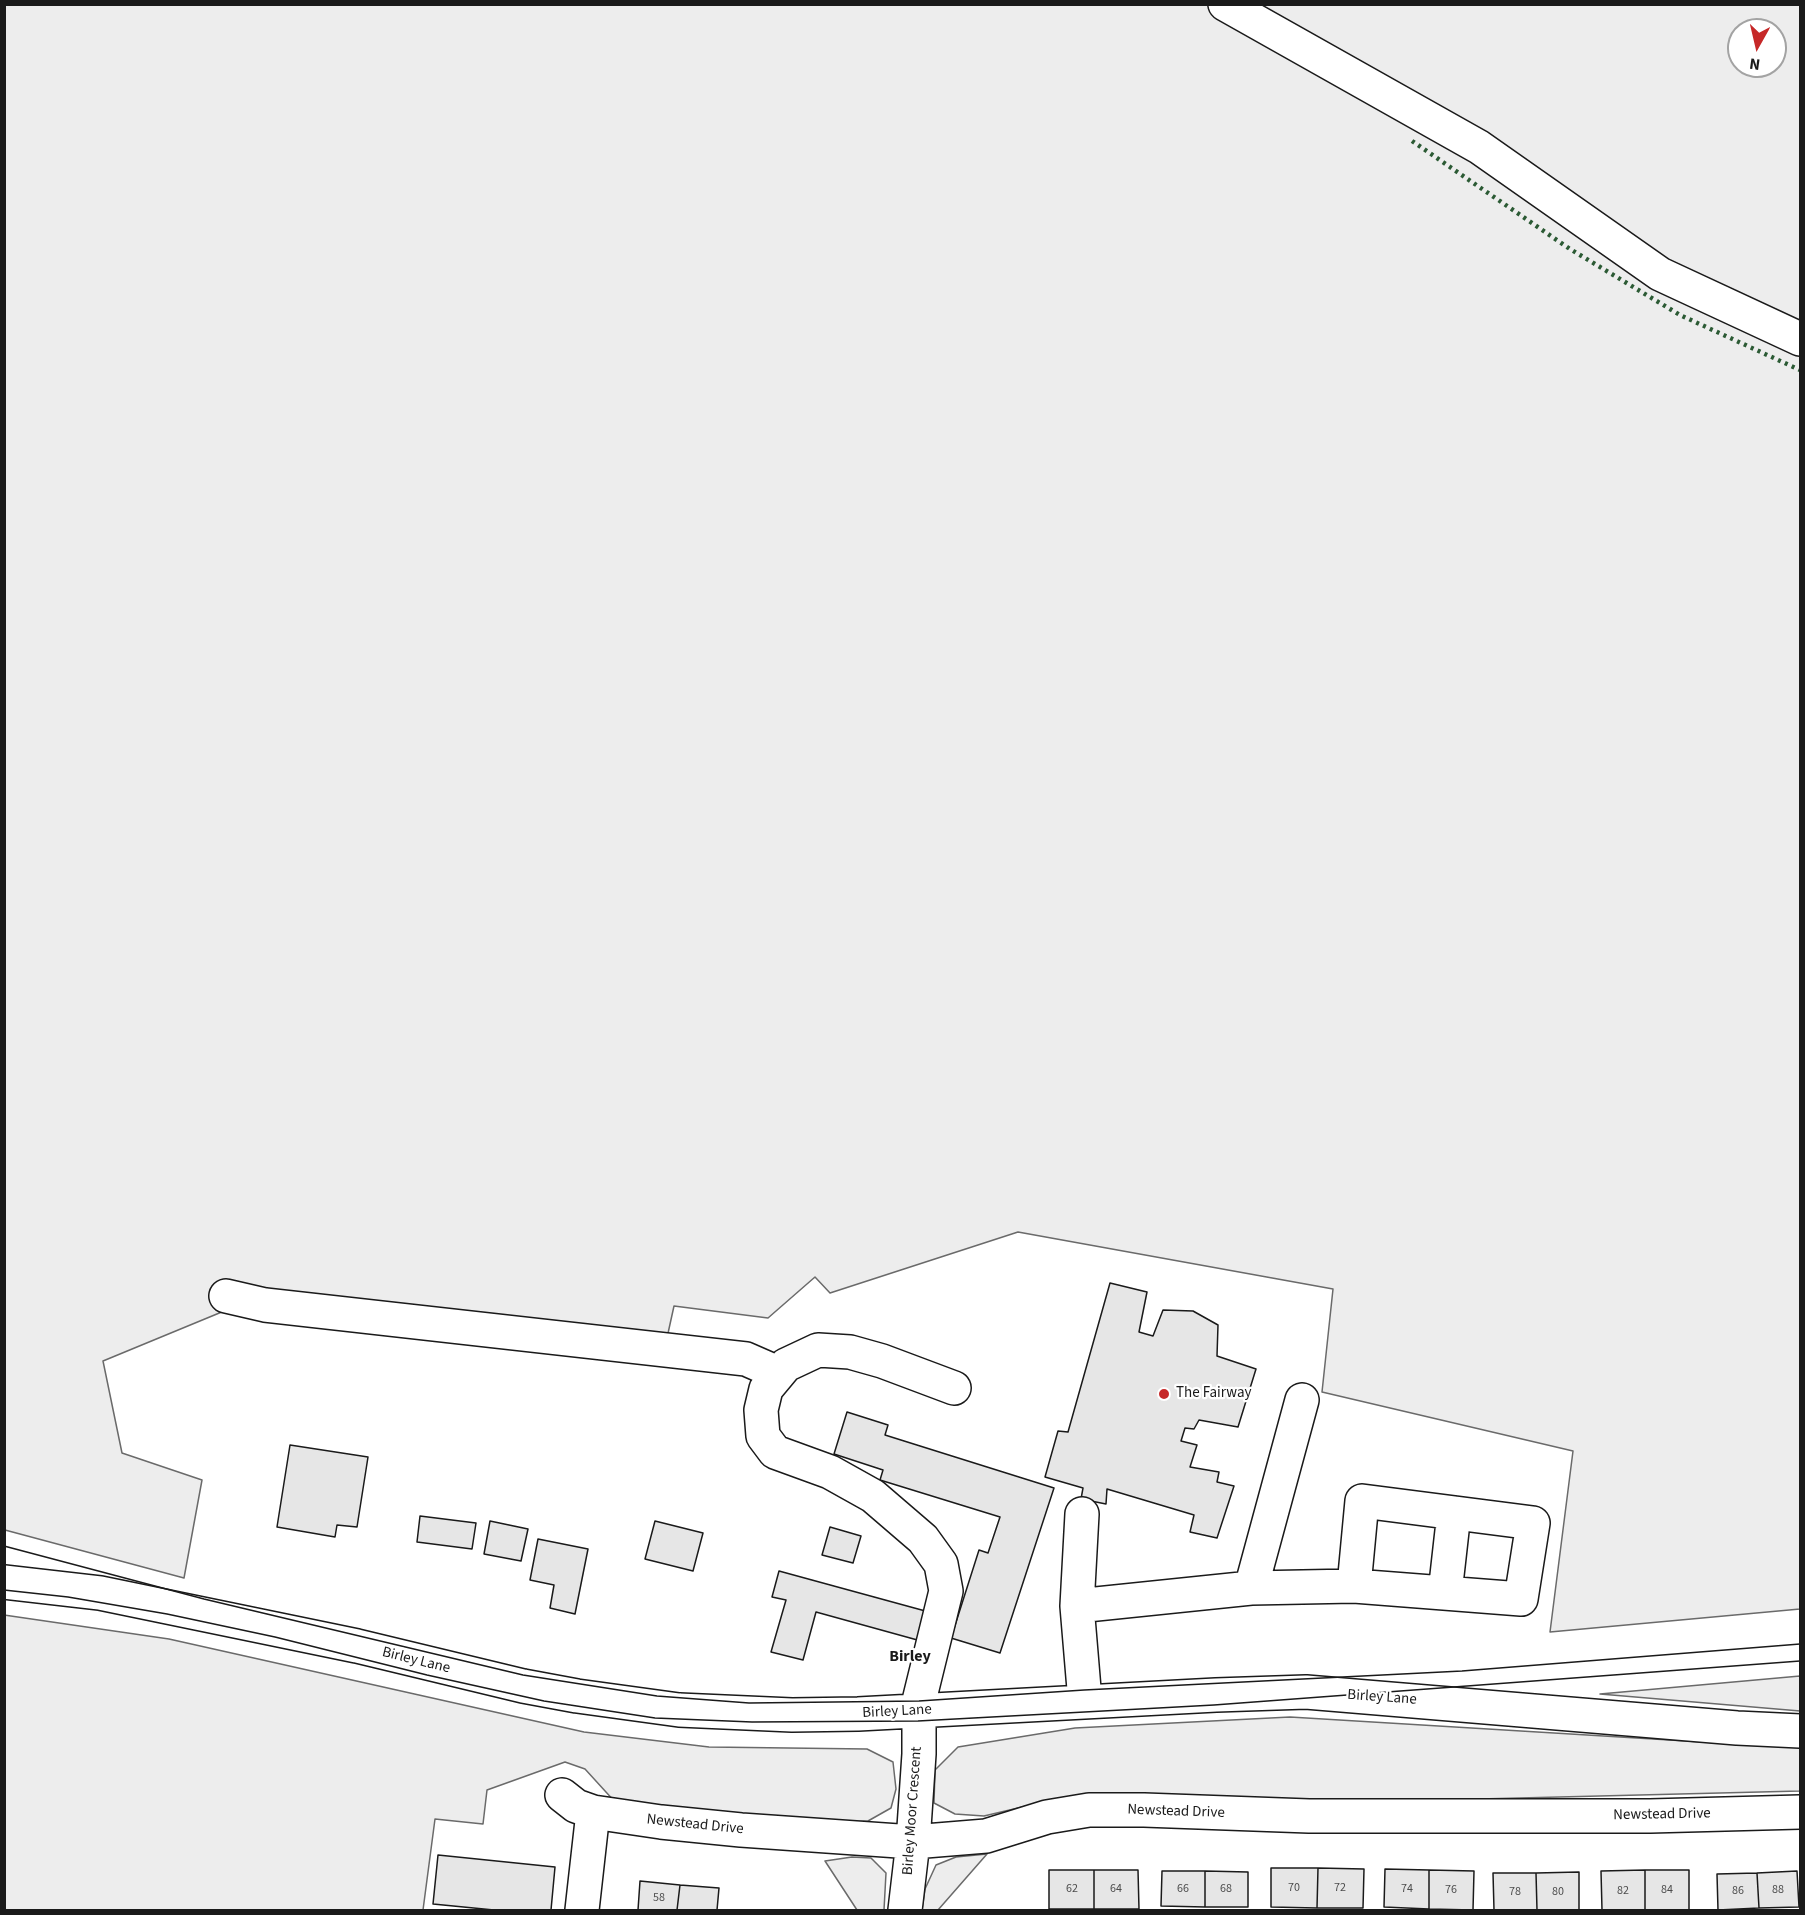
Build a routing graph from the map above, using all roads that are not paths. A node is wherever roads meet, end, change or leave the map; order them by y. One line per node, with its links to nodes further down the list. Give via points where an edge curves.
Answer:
1 (1225, 4): 2 (street, via 1479,147 1660,274)
2 (1800, 339)
3 (226, 1296): 4 (street, via 265,1305 746,1359)
4 (778, 1373): 5 (street, via 818,1350 850,1352); 15 (street, Birley Moor Crescent, via 765,1389 761,1410 763,1436 775,1452 830,1472 873,1496 923,1539 941,1564 946,1591)
5 (954, 1388)
6 (1302, 1400): 11 (street)
7 (1454, 1513): 10 (street, via 1362,1501); 12 (street); 12 (street, via 1533,1523 1521,1599)
8 (1082, 1514): 13 (street)
9 (4, 1582): 15 (street, Birley Lane, via 100,1593 577,1696 680,1710)
10 (1354, 1586): 11 (street); 12 (street)
11 (1251, 1588): 13 (street)
12 (1445, 1593)
13 (1077, 1606): 14 (street)
14 (1085, 1701): 15 (street, Birley Lane); 16 (street, Birley Lane, via 1306,1692)
15 (918, 1712): 20 (street, Birley Moor Crescent)
16 (1800, 1731)
17 (562, 1795): 18 (street, Newstead Drive)
18 (593, 1812): 20 (street, Newstead Drive, via 730,1829); 21 (street)
19 (1800, 1812): 20 (street, Newstead Drive, via 1309,1816 1089,1810 1047,1817 986,1836)
20 (913, 1842): 22 (street, Birley Moor Crescent)
21 (582, 1911)
22 (905, 1911)

